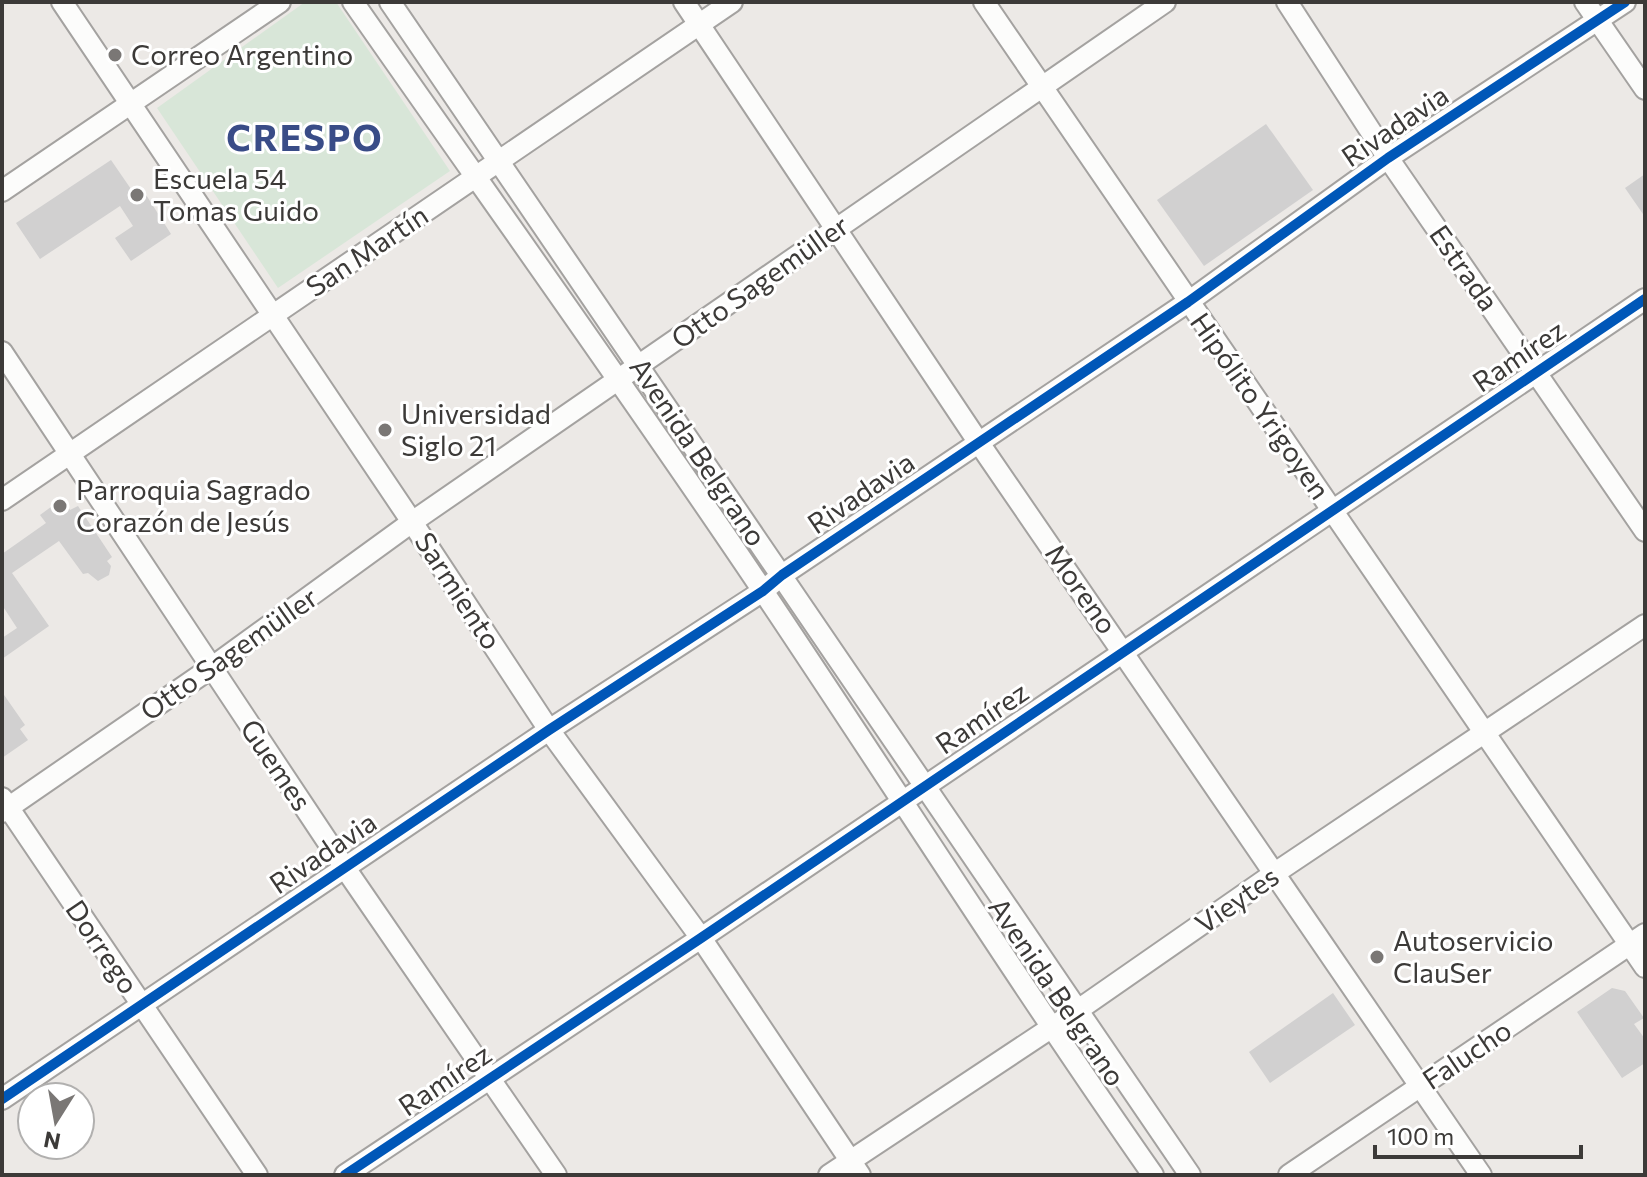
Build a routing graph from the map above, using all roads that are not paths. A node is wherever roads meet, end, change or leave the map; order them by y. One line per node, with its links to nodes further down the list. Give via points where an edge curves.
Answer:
1 (62, 2): 15 (street, Sarmiento)
2 (280, 2): 15 (street)
3 (353, 2): 18 (street, Avenida Belgrano)
4 (390, 2): 17 (street, Avenida Belgrano)
5 (684, 2): 12 (street, Moreno)
6 (732, 2): 12 (street, San Martín)
7 (984, 2): 13 (street, Hipólito Yrigoyen)
8 (1165, 2): 13 (street, Otto Sagemüller)
9 (1287, 2): 16 (street, Estrada)
10 (1625, 2): 11 (street, Rivadavia)
11 (1591, 11): 14 (street); 16 (street, Rivadavia)
12 (699, 24): 17 (street, San Martín); 20 (street, Moreno)
13 (1042, 87): 20 (street, Otto Sagemüller); 22 (street, Hipólito Yrigoyen)
14 (1645, 89)
15 (129, 105): 19 (street); 23 (street, Sarmiento)
16 (1388, 158): 22 (street, Rivadavia); 26 (street, Estrada)
17 (500, 160): 18 (street, San Martín); 25 (street, Avenida Belgrano)
18 (475, 177): 23 (street, San Martín); 27 (street, Avenida Belgrano)
19 (2, 191)
20 (838, 228): 25 (street, Otto Sagemüller); 28 (street, Moreno)
21 (1645, 299): 26 (street, Ramírez)
22 (1188, 302): 28 (street, Rivadavia); 31 (street, Hipólito Yrigoyen)
23 (274, 315): 29 (street, San Martín); 32 (street, Sarmiento)
24 (2, 352): 29 (street, Guemes)
25 (639, 365): 27 (street, Otto Sagemüller); 34 (street, Avenida Belgrano)
26 (1536, 373): 31 (street, Ramírez); 33 (street, Estrada)
27 (619, 379): 32 (street, Otto Sagemüller); 35 (street, Avenida Belgrano)
28 (979, 443): 34 (street, Rivadavia); 37 (street, Moreno)
29 (68, 455): 30 (street, San Martín); 38 (street, Guemes)
30 (2, 500)
31 (1332, 511): 37 (street, Ramírez); 40 (street, Hipólito Yrigoyen)
32 (412, 522): 38 (street, Otto Sagemüller); 39 (street, Sarmiento)
33 (1645, 531)
34 (782, 575): 35 (street, Rivadavia); 41 (street, Avenida Belgrano)
35 (763, 591): 39 (street, Rivadavia); 42 (street, Avenida Belgrano)
36 (1645, 625): 40 (street, Vieytes)
37 (1124, 651): 41 (street, Ramírez); 45 (street, Moreno)
38 (211, 668): 43 (street, Otto Sagemüller); 44 (street, Guemes)
39 (549, 730): 44 (street, Rivadavia); 46 (street, Sarmiento)
40 (1485, 734): 45 (street, Vieytes); 47 (street, Hipólito Yrigoyen)
41 (925, 786): 42 (street, Ramírez); 50 (street, Avenida Belgrano)
42 (902, 802): 46 (street, Ramírez); 51 (street, Avenida Belgrano)
43 (4, 806): 49 (street, Dorrego)
44 (345, 868): 49 (street, Rivadavia); 52 (street, Guemes)
45 (1275, 873): 50 (street, Vieytes); 53 (street, Moreno)
46 (701, 938): 52 (street, Ramírez); 55 (street, Sarmiento)
47 (1637, 940): 48 (street, Hipólito Yrigoyen); 53 (street, Falucho)
48 (1645, 967)
49 (140, 1004): 54 (street, Rivadavia); 56 (street, Dorrego)
50 (1078, 1010): 51 (street, Vieytes); 61 (street, Avenida Belgrano)
51 (1050, 1029): 55 (street, Vieytes); 60 (street, Avenida Belgrano)
52 (490, 1079): 57 (street, Ramírez); 58 (street, Guemes)
53 (1420, 1086): 62 (street, Falucho); 63 (street, Moreno)
54 (2, 1099)
55 (855, 1168): 59 (street, Vieytes)
56 (257, 1175)
57 (345, 1175)
58 (556, 1175)
59 (829, 1175)
60 (1153, 1175)
61 (1190, 1175)
62 (1289, 1175)
63 (1481, 1175)

